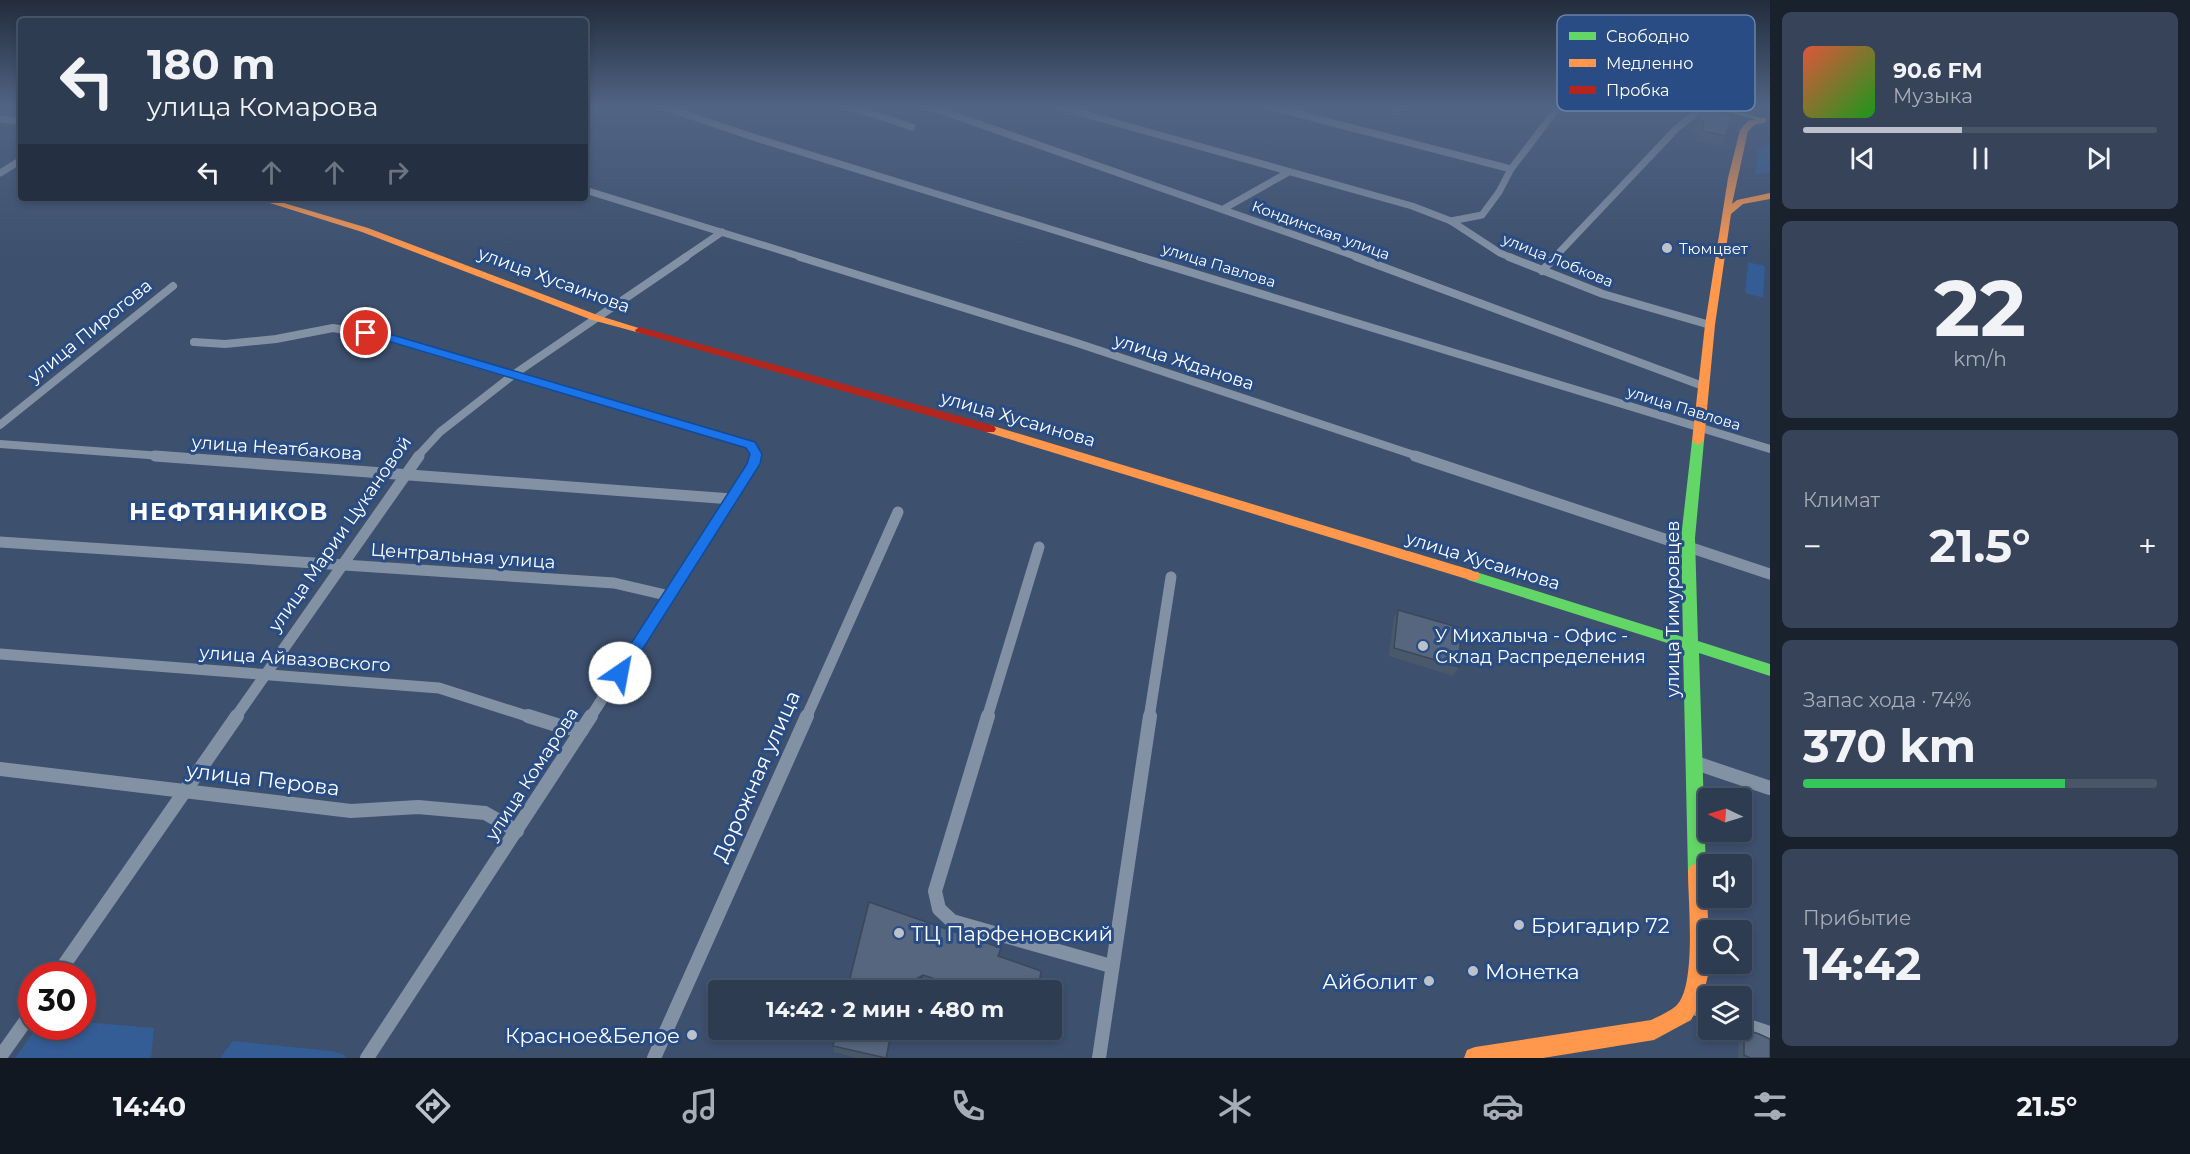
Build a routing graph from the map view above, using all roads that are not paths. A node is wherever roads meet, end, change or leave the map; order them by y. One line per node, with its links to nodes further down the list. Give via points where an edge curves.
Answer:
1 (812, 155): 28 (street, улица Павлова)
2 (1072, 155): 16 (street, Кондинская улица)
3 (1226, 155): 11 (street, улица Лобкова)
4 (1458, 155): 9 (street)
5 (1521, 155): 9 (street)
6 (1651, 155): 20 (street)
7 (1738, 155): 12 (main road, улица Тимуровцев)
8 (18, 162): 10 (street)
9 (1510, 169): 18 (street, via 1482,215)
10 (0, 173)
11 (1287, 173): 16 (street); 18 (street, улица Лобкова)
12 (1732, 183): 14 (main road); 17 (main road, улица Тимуровцев)
13 (588, 191): 19 (street, улица Жданова)
14 (1765, 196): 17 (main road, via 1740,202)
15 (268, 201): 22 (main road, улица Хусаинова, via 365,230)
16 (1225, 208): 26 (street, Кондинская улица)
17 (1729, 212): 23 (main road, улица Тимуровцев)
18 (1451, 220): 20 (street, улица Лобкова, via 1500,253)
19 (722, 232): 22 (street, улица Марии Цукановой); 35 (street, улица Жданова, via 1074,342)
20 (1542, 271): 23 (street, улица Лобкова, via 1603,294)
21 (174, 286): 27 (street, улица Пирогова)
22 (596, 318): 25 (street, улица Марии Цукановой); 41 (main road, улица Хусаинова, via 1039,443)
23 (1710, 325): 26 (main road, улица Тимуровцев)
24 (194, 342): 25 (street, улица Комарова, via 225,344 276,339 333,328 383,336)
25 (513, 375): 31 (street, улица Марии Цукановой, via 440,432); 32 (street, улица Комарова, via 750,445 756,454 754,464)
26 (1703, 386): 28 (main road, улица Тимуровцев)
27 (0, 425)
28 (1699, 428): 30 (street, улица Павлова); 35 (main road, улица Тимуровцев)
29 (0, 444): 31 (street, улица Неатбакова)
30 (1770, 449)
31 (405, 474): 32 (street, улица Неатбакова); 37 (street, улица Марии Цукановой)
32 (732, 499): 40 (street, улица Комарова)
33 (898, 512): 60 (street, Дорожная улица)
34 (0, 542): 37 (street, Центральная улица)
35 (1688, 546): 38 (street, улица Жданова); 41 (main road, улица Тимуровцев)
36 (1039, 548): 52 (street, via 935,891 936,905 940,914 952,921)
37 (342, 564): 40 (street, Центральная улица, via 614,583); 44 (street, улица Марии Цукановой)
38 (1770, 574)
39 (1171, 577): 52 (street)
40 (670, 596): 45 (street, улица Комарова)
41 (1689, 643): 43 (main road, улица Хусаинова); 46 (main road, улица Тимуровцев)
42 (0, 654): 44 (street, улица Айвазовского)
43 (1770, 670)
44 (264, 676): 45 (street, улица Айвазовского, via 439,688); 49 (street, улица Марии Цукановой)
45 (582, 730): 50 (street, улица Комарова)
46 (1693, 762): 48 (street); 53 (main road, улица Тимуровцев, via 1700,967)
47 (0, 770): 49 (street, улица Перова)
48 (1770, 788)
49 (185, 790): 50 (street, улица Перова, via 351,811 418,807 485,813); 51 (street, улица Марии Цукановой)
50 (518, 831): 59 (street, улица Комарова)
51 (66, 962)
52 (1111, 966): 61 (street)
53 (1691, 1007): 54 (street); 62 (main road, via 1654,1030)
54 (1698, 1009)
55 (1752, 1028): 57 (street)
56 (18, 1032): 58 (street)
57 (1770, 1034)
58 (0, 1057)
59 (367, 1058)
60 (654, 1058)
61 (1099, 1058)
62 (1475, 1058)

